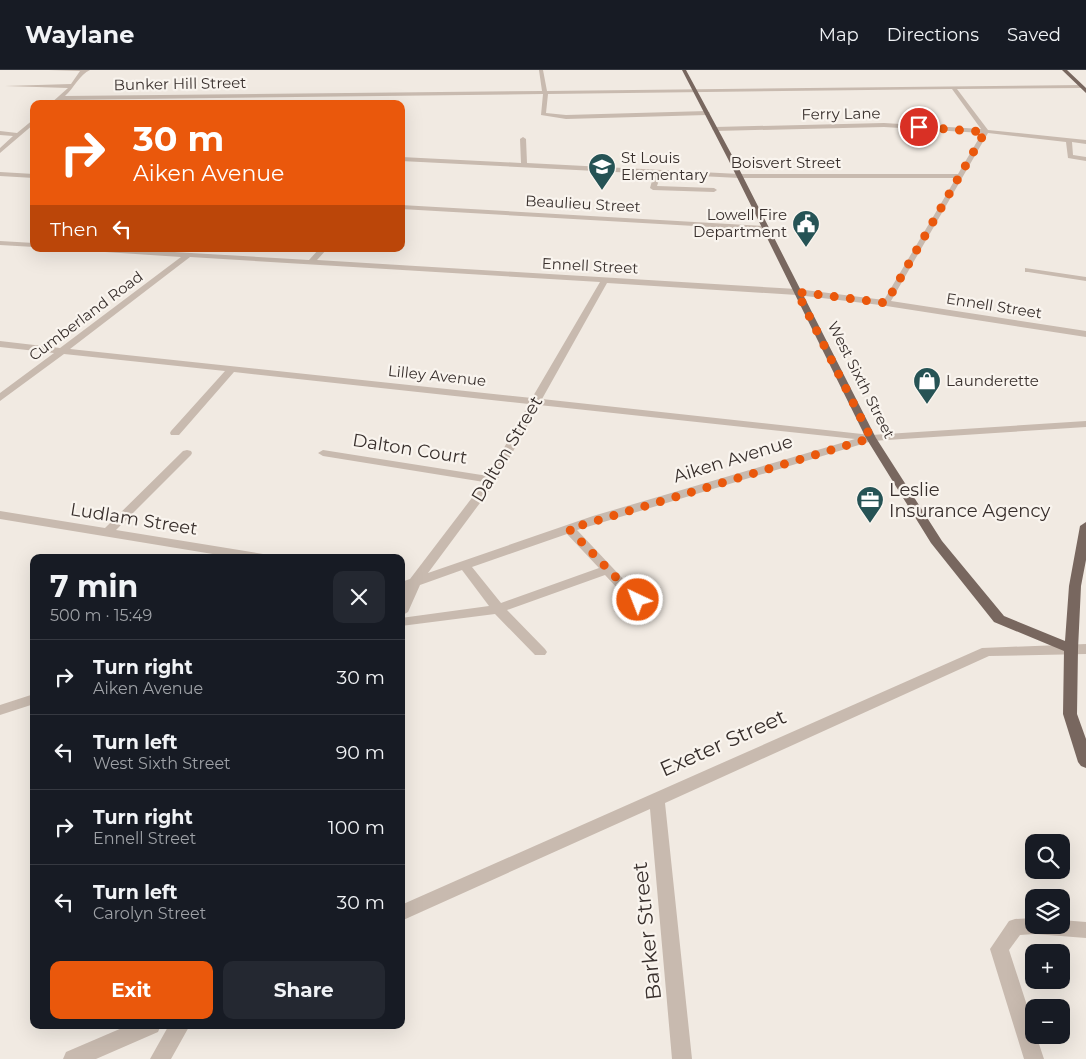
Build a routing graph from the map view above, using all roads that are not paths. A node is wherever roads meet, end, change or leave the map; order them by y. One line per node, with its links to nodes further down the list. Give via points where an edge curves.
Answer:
1 (51, 70): 2 (street)
2 (86, 70): 7 (street)
3 (540, 70): 11 (street)
4 (684, 70): 12 (main road, West Sixth Street)
5 (1064, 70): 8 (main road)
6 (8, 86): 7 (street)
7 (72, 86): 14 (street)
8 (1081, 86): 9 (street, Bunker Hill Street); 10 (main road)
9 (954, 88): 12 (street, Bunker Hill Street); 21 (street)
10 (1086, 91)
11 (544, 92): 12 (street, Bunker Hill Street); 13 (street, Bunker Hill Street); 17 (street, via 544,114 566,117)
12 (693, 92): 17 (main road, West Sixth Street)
13 (210, 96): 14 (street, Bunker Hill Street); 16 (street)
14 (60, 98): 15 (street)
15 (58, 100)
16 (208, 100)
17 (707, 113): 19 (main road, West Sixth Street)
18 (30, 124): 22 (street)
19 (716, 129): 21 (street, Ferry Lane, via 884,126); 33 (main road, West Sixth Street)
20 (0, 132): 22 (street)
21 (985, 132): 24 (street, Ferry Lane); 34 (street)
22 (17, 135): 26 (street)
23 (523, 140): 29 (street)
24 (1070, 140): 25 (street, Ferry Lane); 28 (street, via 1070,157)
25 (1086, 142)
26 (0, 151)
27 (405, 159): 29 (street, Boisvert Street)
28 (1086, 159)
29 (524, 165): 30 (street, Boisvert Street)
30 (658, 172): 33 (street, Boisvert Street); 35 (street, via 653,188)
31 (0, 174): 32 (street)
32 (30, 176)
33 (739, 176): 34 (street, Boisvert Street); 37 (main road, West Sixth Street)
34 (960, 176): 48 (street)
35 (714, 190)
36 (405, 207): 37 (street, Beaulieu Street)
37 (764, 228): 47 (main road, West Sixth Street)
38 (0, 243): 39 (street)
39 (30, 245)
40 (160, 252): 42 (street, Ennell Street)
41 (320, 252): 43 (street)
42 (188, 255): 43 (street, Ennell Street); 51 (street, Cumberland Road)
43 (311, 262): 46 (street, Ennell Street)
44 (1028, 270): 45 (street)
45 (1086, 279)
46 (605, 280): 47 (street, Ennell Street); 54 (street, Dalton Street)
47 (797, 292): 48 (street, Ennell Street); 57 (main road, West Sixth Street)
48 (886, 303): 49 (street, Ennell Street)
49 (1086, 334)
50 (0, 344): 51 (street, Lilley Avenue)
51 (63, 351): 52 (street, Lilley Avenue); 53 (street, Cumberland Road)
52 (232, 369): 54 (street, Lilley Avenue); 56 (street)
53 (0, 398)
54 (536, 402): 57 (street, Lilley Avenue); 60 (street, Dalton Street)
55 (1086, 424): 57 (street, Aiken Avenue)
56 (175, 433)
57 (871, 438): 63 (street, Aiken Avenue); 75 (main road, West Sixth Street, via 937,543 999,619)
58 (187, 453): 64 (street)
59 (323, 453): 60 (street, Dalton Court)
60 (491, 480): 69 (street, Dalton Street)
61 (0, 515): 64 (street, Ludlam Street)
62 (1086, 526): 75 (main road, via 1075,586)
63 (569, 529): 66 (street, Aiken Avenue); 67 (street)
64 (108, 532): 65 (street, Ludlam Street)
65 (239, 554)
66 (464, 565): 69 (street, Aiken Avenue); 73 (street)
67 (608, 569): 71 (street); 73 (street)
68 (405, 581): 69 (street)
69 (415, 582): 70 (street, Aiken Avenue); 72 (street, Dalton Street)
70 (405, 586)
71 (638, 600)
72 (405, 603)
73 (498, 609): 74 (street); 77 (street)
74 (405, 621)
75 (1071, 649): 76 (street, Exeter Street); 80 (main road, via 1070,714); 81 (street, Exeter Street, via 987,651)
76 (1086, 649)
77 (540, 652)
78 (30, 700): 79 (street)
79 (0, 710)
80 (1086, 762)
81 (656, 798): 82 (street, Exeter Street); 88 (street, Barker Street)
82 (405, 911)
83 (1086, 930): 89 (street, via 1015,927 999,949)
84 (141, 1029): 86 (street)
85 (178, 1029): 87 (street)
86 (74, 1059)
87 (160, 1059)
88 (682, 1059)
89 (1034, 1059)

